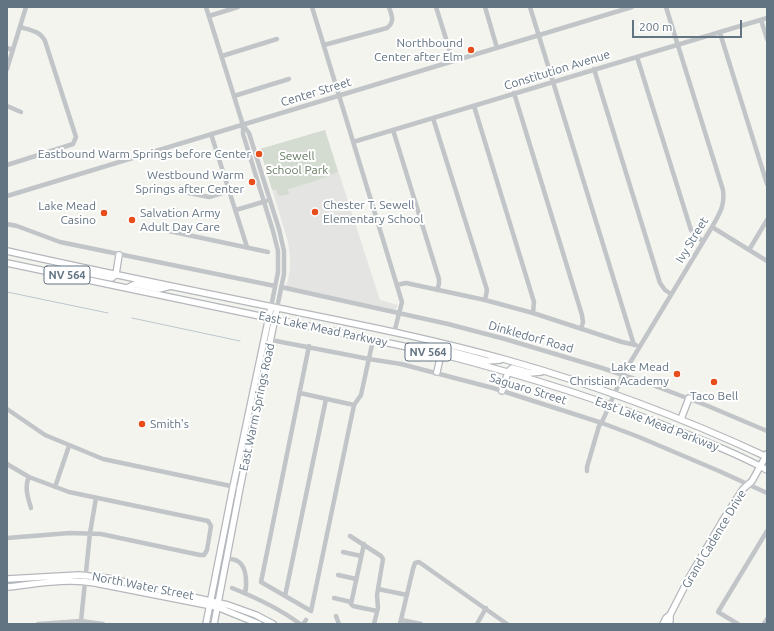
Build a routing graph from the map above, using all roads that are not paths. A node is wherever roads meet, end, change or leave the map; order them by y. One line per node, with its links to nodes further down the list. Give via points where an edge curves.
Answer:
1 (26, 7): 14 (street)
2 (206, 7): 11 (street, East Warm Springs Road)
3 (238, 7): 11 (street)
4 (312, 7): 19 (street)
5 (389, 7): 19 (street, via 393,20 387,28)
6 (436, 7): 26 (street)
7 (484, 7): 22 (street)
8 (530, 7): 16 (street)
9 (632, 7): 16 (street, Center Street)
10 (666, 7): 20 (street, Ivy Street)
11 (209, 16): 24 (street, East Warm Springs Road)
12 (767, 18): 13 (street, Constitution Avenue)
13 (761, 20): 15 (street, Constitution Avenue); 18 (street)
14 (20, 27): 23 (street); 42 (street, via 43,36 76,137 73,144)
15 (720, 33): 20 (street, Constitution Avenue); 43 (street)
16 (539, 35): 22 (street, Center Street); 30 (street)
17 (277, 39): 24 (street)
18 (767, 39)
19 (324, 45): 33 (street)
20 (678, 45): 25 (street, Constitution Avenue); 53 (street, Ivy Street, via 723,190 723,208)
21 (7, 48): 23 (street)
22 (497, 48): 26 (street, Center Street)
23 (13, 50): 27 (street)
24 (222, 56): 32 (street, East Warm Springs Road)
25 (637, 57): 28 (street, Constitution Avenue); 54 (street, via 691,230)
26 (453, 61): 33 (street, Center Street)
27 (7, 69)
28 (594, 69): 30 (street, Constitution Avenue); 70 (street, via 660,283)
29 (289, 79): 32 (street)
30 (554, 81): 31 (street, Constitution Avenue); 82 (street)
31 (514, 93): 35 (street, Constitution Avenue); 78 (street, via 582,315)
32 (234, 96): 38 (street, East Warm Springs Road)
33 (338, 96): 38 (street, Center Street); 41 (street)
34 (7, 106): 36 (street)
35 (474, 106): 37 (street, Constitution Avenue); 75 (street, via 534,302)
36 (21, 112)
37 (433, 118): 39 (street, Constitution Avenue); 71 (street, via 487,290)
38 (243, 125): 40 (street, Center Street); 47 (street, East Warm Springs Road, via 249,132); 48 (street, East Warm Springs Road, via 242,134)
39 (393, 130): 41 (street, Constitution Avenue); 69 (street, via 439,279)
40 (211, 134): 45 (street); 46 (street, Center Street)
41 (353, 142): 64 (street)
42 (7, 164)
43 (767, 184)
44 (180, 187): 45 (street, via 184,192 208,197)
45 (229, 191): 49 (street)
46 (7, 196)
47 (270, 200): 48 (street); 67 (street, East Warm Springs Road, via 284,251)
48 (264, 201): 49 (street); 66 (street, East Warm Springs Road, via 278,251)
49 (236, 210): 55 (street)
50 (767, 220): 56 (street)
51 (7, 224): 59 (street, via 60,242)
52 (164, 226): 55 (street, via 169,231)
53 (712, 228): 54 (street, Ivy Street); 56 (street)
54 (703, 241): 70 (street, Ivy Street)
55 (247, 247): 58 (street)
56 (749, 250): 60 (street)
57 (7, 251): 62 (main road, East Lake Mead Parkway / NV 564)
58 (268, 252)
59 (119, 254): 62 (main road); 66 (street)
60 (767, 261)
61 (7, 263): 63 (main road, East Lake Mead Parkway / NV 564)
62 (116, 274): 63 (main road, via 112,278 82,272); 65 (main road, East Lake Mead Parkway / NV 564)
63 (64, 275): 68 (main road, East Lake Mead Parkway / NV 564)
64 (397, 285): 69 (street, via 406,283); 74 (street, via 402,302)
65 (174, 286): 68 (main road, via 159,289 135,284); 72 (main road, East Lake Mead Parkway / NV 564)
66 (275, 286): 72 (street, East Warm Springs Road)
67 (281, 287): 73 (street, East Warm Springs Road); 74 (street, Dinkledorf Road)
68 (127, 288): 76 (main road, East Lake Mead Parkway / NV 564)
69 (438, 290): 71 (street)
70 (671, 294): 84 (street, Ivy Street)
71 (486, 300): 75 (street)
72 (271, 307): 73 (main road, East Lake Mead Parkway / NV 564); 76 (main road, East Warm Springs Road)
73 (278, 308): 77 (main road, East Warm Springs Road); 79 (main road, East Lake Mead Parkway / NV 564)
74 (400, 313): 79 (street); 91 (street, Dinkledorf Road, via 505,339)
75 (533, 313): 78 (street)
76 (268, 317): 77 (main road, East Lake Mead Parkway / NV 564); 102 (main road, East Warm Springs Road)
77 (275, 319): 80 (main road, East Warm Springs Road); 81 (main road, East Lake Mead Parkway / NV 564)
78 (581, 329): 82 (street)
79 (394, 333): 87 (main road, East Lake Mead Parkway / NV 564)
80 (271, 340): 83 (street, Saguaro Street); 103 (main road, East Warm Springs Road)
81 (373, 340): 85 (main road, East Lake Mead Parkway / NV 564); 86 (street)
82 (634, 345): 84 (street)
83 (309, 346): 86 (street, Saguaro Street); 93 (street)
84 (640, 346): 91 (street, Ivy Street)
85 (441, 354): 87 (main road, via 446,350 487,360); 89 (main road); 90 (main road, East Lake Mead Parkway / NV 564)
86 (369, 359): 89 (street, Saguaro Street); 98 (street, via 361,395)
87 (506, 360): 88 (main road, East Lake Mead Parkway / NV 564)
88 (545, 371): 90 (main road, via 530,373 512,368); 94 (main road, East Lake Mead Parkway / NV 564)
89 (437, 372): 92 (street, Saguaro Street)
90 (508, 372): 92 (main road); 97 (main road, East Lake Mead Parkway / NV 564)
91 (622, 376): 94 (street, Ivy Street); 95 (street, Dinkledorf Road)
92 (502, 391): 101 (street, Saguaro Street)
93 (300, 394): 96 (street); 136 (street, via 261,582)
94 (615, 395): 97 (street, Ivy Street); 100 (main road, East Lake Mead Parkway / NV 564)
95 (689, 398): 100 (main road); 104 (street, Dinkledorf Road)
96 (326, 399): 98 (street); 136 (street)
97 (609, 404): 101 (street, Ivy Street); 108 (main road, East Lake Mead Parkway / NV 564)
98 (354, 405): 136 (street, via 311,611)
99 (7, 409): 105 (street, via 35,429)
100 (681, 419): 106 (main road, East Lake Mead Parkway / NV 564)
101 (602, 423): 109 (street, Ivy Street); 112 (street, Saguaro Street)
102 (246, 424): 103 (main road); 114 (main road, East Warm Springs Road)
103 (253, 426): 115 (main road, East Warm Springs Road)
104 (767, 431)
105 (69, 446): 113 (street); 114 (street, via 117,463)
106 (767, 457): 108 (main road, Grand Cadence Drive)
107 (7, 464): 111 (street)
108 (760, 466): 110 (main road, East Lake Mead Parkway / NV 564); 112 (main road, Grand Cadence Drive)
109 (587, 470)
110 (767, 470)
111 (29, 477): 113 (street); 118 (street, via 27,489)
112 (748, 484): 116 (street, Saguaro Street); 143 (main road, Grand Cadence Drive, via 723,520)
113 (55, 487): 117 (street)
114 (233, 487): 115 (street); 139 (main road, East Warm Springs Road)
115 (240, 488): 126 (main road, East Warm Springs Road)
116 (767, 494)
117 (96, 498): 120 (street); 120 (street, via 208,521 212,526 204,555)
118 (31, 508)
119 (767, 531): 163 (street, via 718,612)
120 (90, 534): 122 (street); 128 (street)
121 (350, 536): 123 (street)
122 (7, 538)
123 (364, 544): 125 (street); 133 (street, via 383,559)
124 (343, 552): 125 (street)
125 (361, 556): 130 (street)
126 (226, 558): 134 (street, via 236,560 242,565 247,583); 140 (main road, East Warm Springs Road)
127 (338, 575): 130 (street)
128 (86, 578): 129 (main road, North Water Street, via 66,575); 131 (main road, North Water Street); 139 (main road, North Water Street, via 107,578); 146 (street)
129 (7, 579)
130 (356, 579): 138 (street)
131 (7, 587)
132 (232, 588): 134 (street)
133 (378, 589): 135 (street); 142 (street)
134 (245, 593): 149 (street)
135 (406, 595): 141 (street, via 417,562 423,563); 147 (street)
136 (286, 596)
137 (334, 598): 138 (street)
138 (351, 602): 142 (street, via 353,606)
139 (210, 603): 140 (main road, North Water Street); 152 (main road, East Warm Springs Road)
140 (218, 605): 153 (main road, East Warm Springs Road); 154 (main road, North Water Street); 155 (main road, North Water Street, via 249,612)
141 (486, 608): 159 (street); 160 (street)
142 (377, 611): 157 (street)
143 (670, 615): 161 (main road, Grand Cadence Drive); 162 (main road, Grand Cadence Drive)
144 (336, 616): 156 (street)
145 (767, 619): 164 (street)
146 (82, 621): 148 (street); 151 (street)
147 (401, 622): 158 (street)
148 (63, 623): 150 (street)
149 (303, 623)
150 (38, 624)
151 (103, 624)
152 (206, 624)
153 (214, 624)
154 (259, 624)
155 (273, 624)
156 (339, 624)
157 (374, 624)
158 (421, 624)
159 (477, 624)
160 (507, 624)
161 (663, 624)
162 (669, 624)
163 (738, 624)
164 (764, 624)

